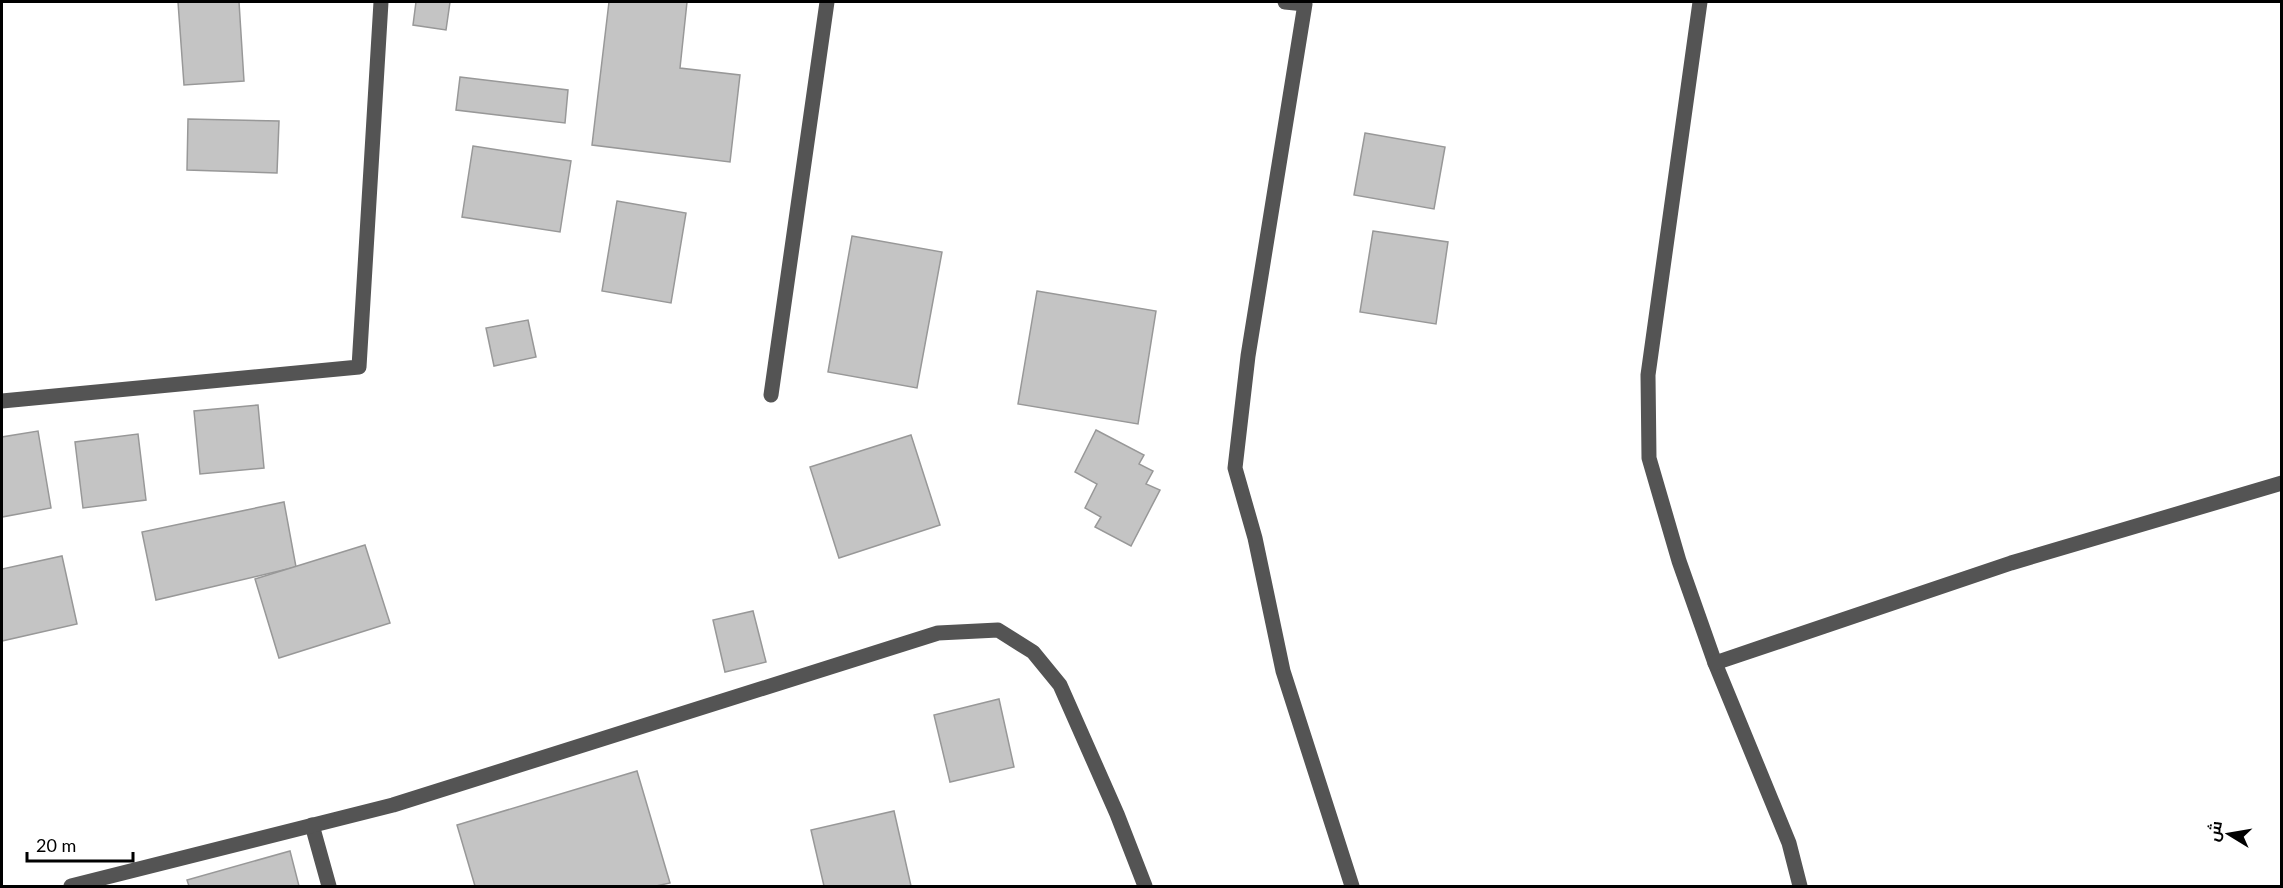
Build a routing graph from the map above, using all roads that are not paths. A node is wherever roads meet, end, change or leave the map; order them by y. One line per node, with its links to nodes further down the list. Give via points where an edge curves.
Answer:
1 (381, 2): 7 (street, via 358,367)
2 (827, 2): 6 (street)
3 (1285, 2): 5 (street)
4 (1700, 2): 9 (street, via 1648,375 1649,458 1679,561)
5 (1305, 3): 14 (street, via 1248,356 1235,468 1255,538 1283,671)
6 (771, 395)
7 (2, 401)
8 (2282, 483): 9 (street, via 2011,564)
9 (1715, 663): 15 (street, via 1789,843)
10 (312, 825): 11 (street); 12 (street); 13 (street, via 393,805 938,633 998,630 1033,652 1060,685)
11 (71, 886)
12 (329, 886)
13 (1145, 886)
14 (1352, 886)
15 (1800, 886)

